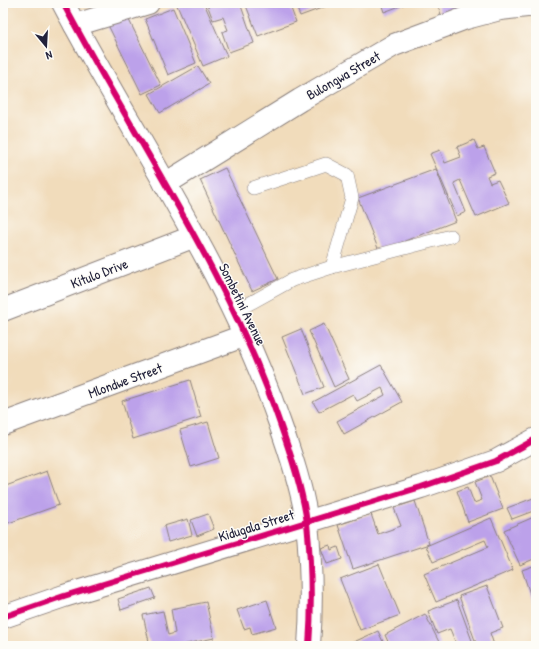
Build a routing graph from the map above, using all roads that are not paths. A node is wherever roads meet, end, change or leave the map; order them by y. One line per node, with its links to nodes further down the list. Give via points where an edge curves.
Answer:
1 (63, 3): 4 (street, Sombetini Avenue)
2 (148, 3): 4 (street)
3 (536, 5): 5 (street, Bulongwa Street, via 500,9 473,16 394,45)
4 (75, 25): 5 (street, Sombetini Avenue)
5 (166, 184): 7 (street, Sombetini Avenue)
6 (253, 188): 9 (lane, via 326,164 347,175 352,198)
7 (195, 236): 10 (street, Kitulo Drive); 11 (street, Sombetini Avenue)
8 (451, 236): 9 (lane)
9 (332, 266): 11 (lane, via 292,280)
10 (3, 310)
11 (234, 312): 12 (street, Sombetini Avenue)
12 (246, 336): 13 (street, Mlondwe Street); 15 (street, Sombetini Avenue, via 267,385 293,460)
13 (3, 424)
14 (536, 439): 15 (street, Kidugala Street, via 496,460 421,487)
15 (307, 522): 16 (street, Kidugala Street); 17 (street, Sombetini Avenue, via 311,617)
16 (3, 617)
17 (309, 646)

